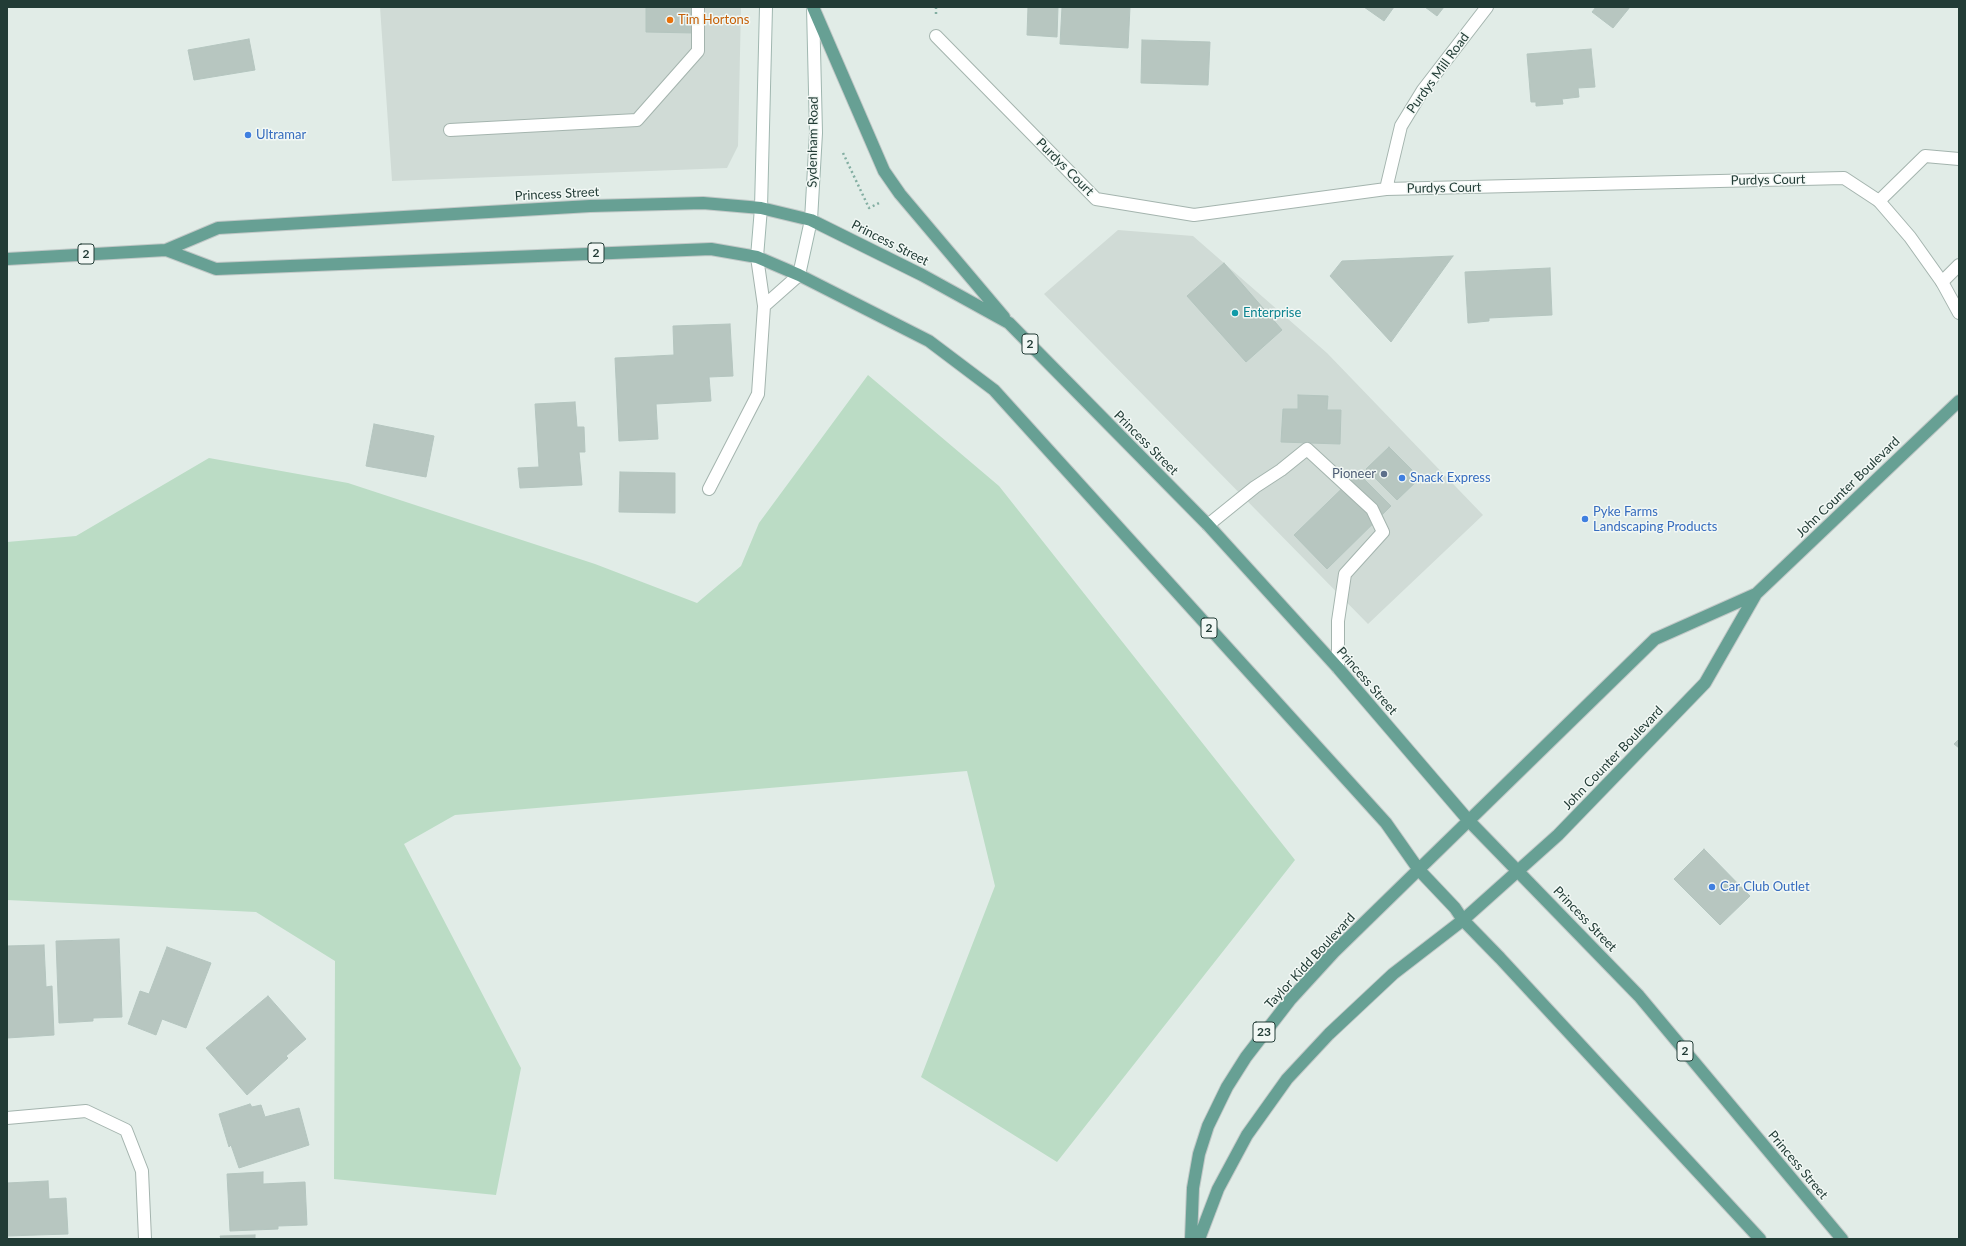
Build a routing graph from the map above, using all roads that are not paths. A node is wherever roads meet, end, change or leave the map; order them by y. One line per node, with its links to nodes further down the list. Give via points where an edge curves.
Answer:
1 (698, 7): 6 (street, via 698,51 637,120)
2 (766, 7): 10 (street)
3 (813, 7): 11 (street, Sydenham Road, via 816,133); 20 (main road, via 884,171 900,194)
4 (1487, 7): 8 (street, Purdys Mill Road, via 1423,90 1401,126)
5 (936, 36): 8 (street, Purdys Court, via 1096,199 1194,215)
6 (450, 130)
7 (1959, 159): 9 (street, via 1925,156)
8 (1386, 189): 9 (street, Purdys Court, via 1844,178)
9 (1879, 201): 17 (street, Purdys Court, via 1910,237)
10 (761, 208): 11 (main road, Princess Street / 2); 12 (main road, Princess Street / 2, via 703,203 590,206 218,228); 13 (street)
11 (811, 220): 16 (street, Sydenham Road); 20 (main road, Princess Street / 2, via 922,274)
12 (166, 250): 13 (main road, Princess Street / 2, via 216,269 711,249); 14 (main road, Princess Street / 2)
13 (757, 257): 16 (main road, Princess Street / 2); 18 (street)
14 (7, 259)
15 (1959, 265): 17 (street)
16 (799, 275): 18 (street); 27 (main road, Princess Street / 2, via 929,341 994,390 1386,823)
17 (1942, 282): 19 (street, Purdys Court)
18 (764, 306): 22 (street, via 758,394)
19 (1959, 313)
20 (1009, 323): 23 (main road, Princess Street / 2)
21 (1959, 401): 24 (main road, John Counter Boulevard)
22 (709, 489)
23 (1208, 525): 25 (main road, Princess Street / 2); 25 (street, via 1307,449 1372,509 1383,532 1345,574 1338,621)
24 (1756, 594): 26 (main road, John Counter Boulevard, via 1655,639); 28 (main road, John Counter Boulevard, via 1705,683 1558,835)
25 (1338, 668): 26 (main road, Princess Street / 2)
26 (1469, 821): 27 (main road, Taylor Kidd Boulevard / 23); 28 (main road, Princess Street / 2)
27 (1419, 870): 29 (main road, Princess Street / 2); 32 (main road, Taylor Kidd Boulevard / 23, via 1334,952 1290,1000 1246,1057 1231,1081 1208,1126 1199,1154 1193,1188)
28 (1519, 870): 29 (main road, John Counter Boulevard); 35 (main road, Princess Street / 2, via 1639,996)
29 (1463, 920): 33 (main road, via 1393,974 1329,1034 1287,1079 1247,1135 1218,1189); 34 (main road, Princess Street / 2)
30 (7, 1118): 31 (street, via 86,1111 126,1130 142,1171)
31 (145, 1239)
32 (1191, 1239)
33 (1199, 1239)
34 (1760, 1239)
35 (1842, 1239)

